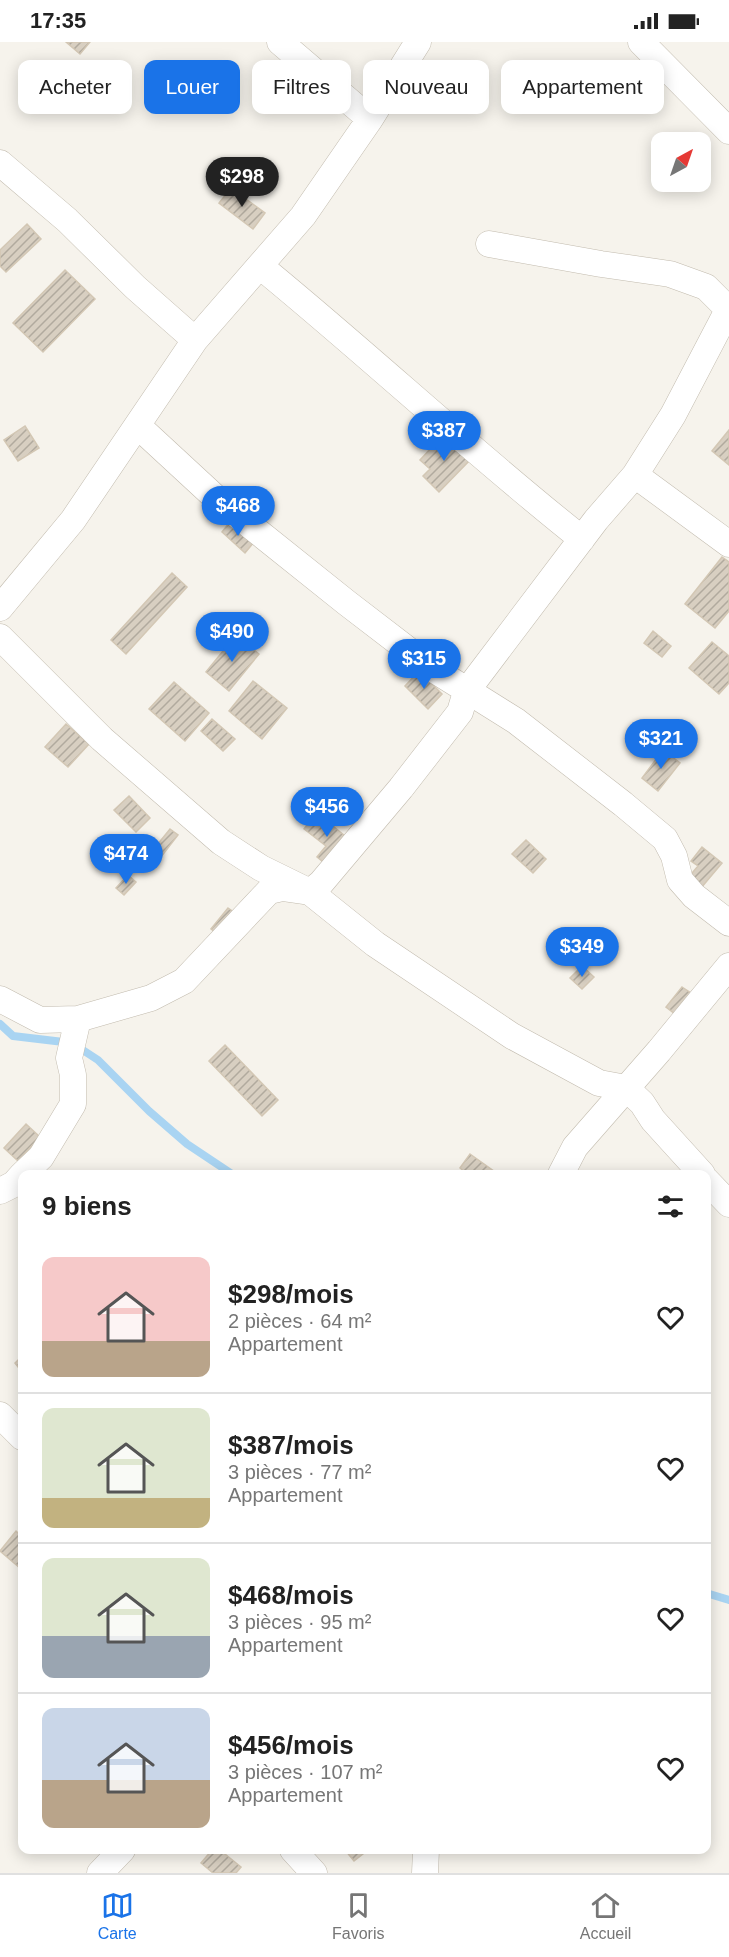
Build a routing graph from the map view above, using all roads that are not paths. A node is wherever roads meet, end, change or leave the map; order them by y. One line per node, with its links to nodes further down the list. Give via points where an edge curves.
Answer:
1 (280, 42): 4 (street)
2 (418, 42): 4 (street)
3 (641, 42): 5 (street)
4 (370, 119): 8 (street, via 303,216)
5 (729, 130)
6 (3, 173): 10 (street, via 67,220)
7 (489, 244): 9 (street, via 670,274 706,287)
8 (260, 266): 10 (street); 13 (street)
9 (729, 309): 12 (street, via 683,398)
10 (195, 340): 11 (street)
11 (138, 426): 15 (street, via 73,519); 17 (street, via 217,499)
12 (635, 475): 13 (street); 14 (street)
13 (582, 539): 17 (street)
14 (729, 544)
15 (0, 608)
16 (0, 637): 18 (street, via 102,739 221,842 261,868)
17 (466, 692): 18 (street, via 460,712 401,788); 19 (street, via 516,721 665,839 680,880)
18 (310, 892): 22 (street, via 282,888 269,891 184,981 151,998); 23 (street, via 375,944 512,1036 599,1083)
19 (729, 923)
20 (729, 966): 23 (street)
21 (0, 999): 22 (street, via 40,1020)
22 (78, 1019): 24 (street, via 69,1058 73,1104 41,1157)
23 (626, 1088): 25 (street, via 575,1148); 26 (street)
24 (28, 1170)
25 (563, 1170)
26 (698, 1170)
27 (18, 1180): 29 (street)
28 (711, 1185): 30 (street)
29 (0, 1191)
30 (729, 1204)
31 (0, 1415): 32 (street)
32 (18, 1433)
33 (118, 1854): 36 (street)
34 (297, 1854): 37 (street)
35 (426, 1854): 38 (street)
36 (100, 1873)
37 (314, 1873)
38 (425, 1873)

